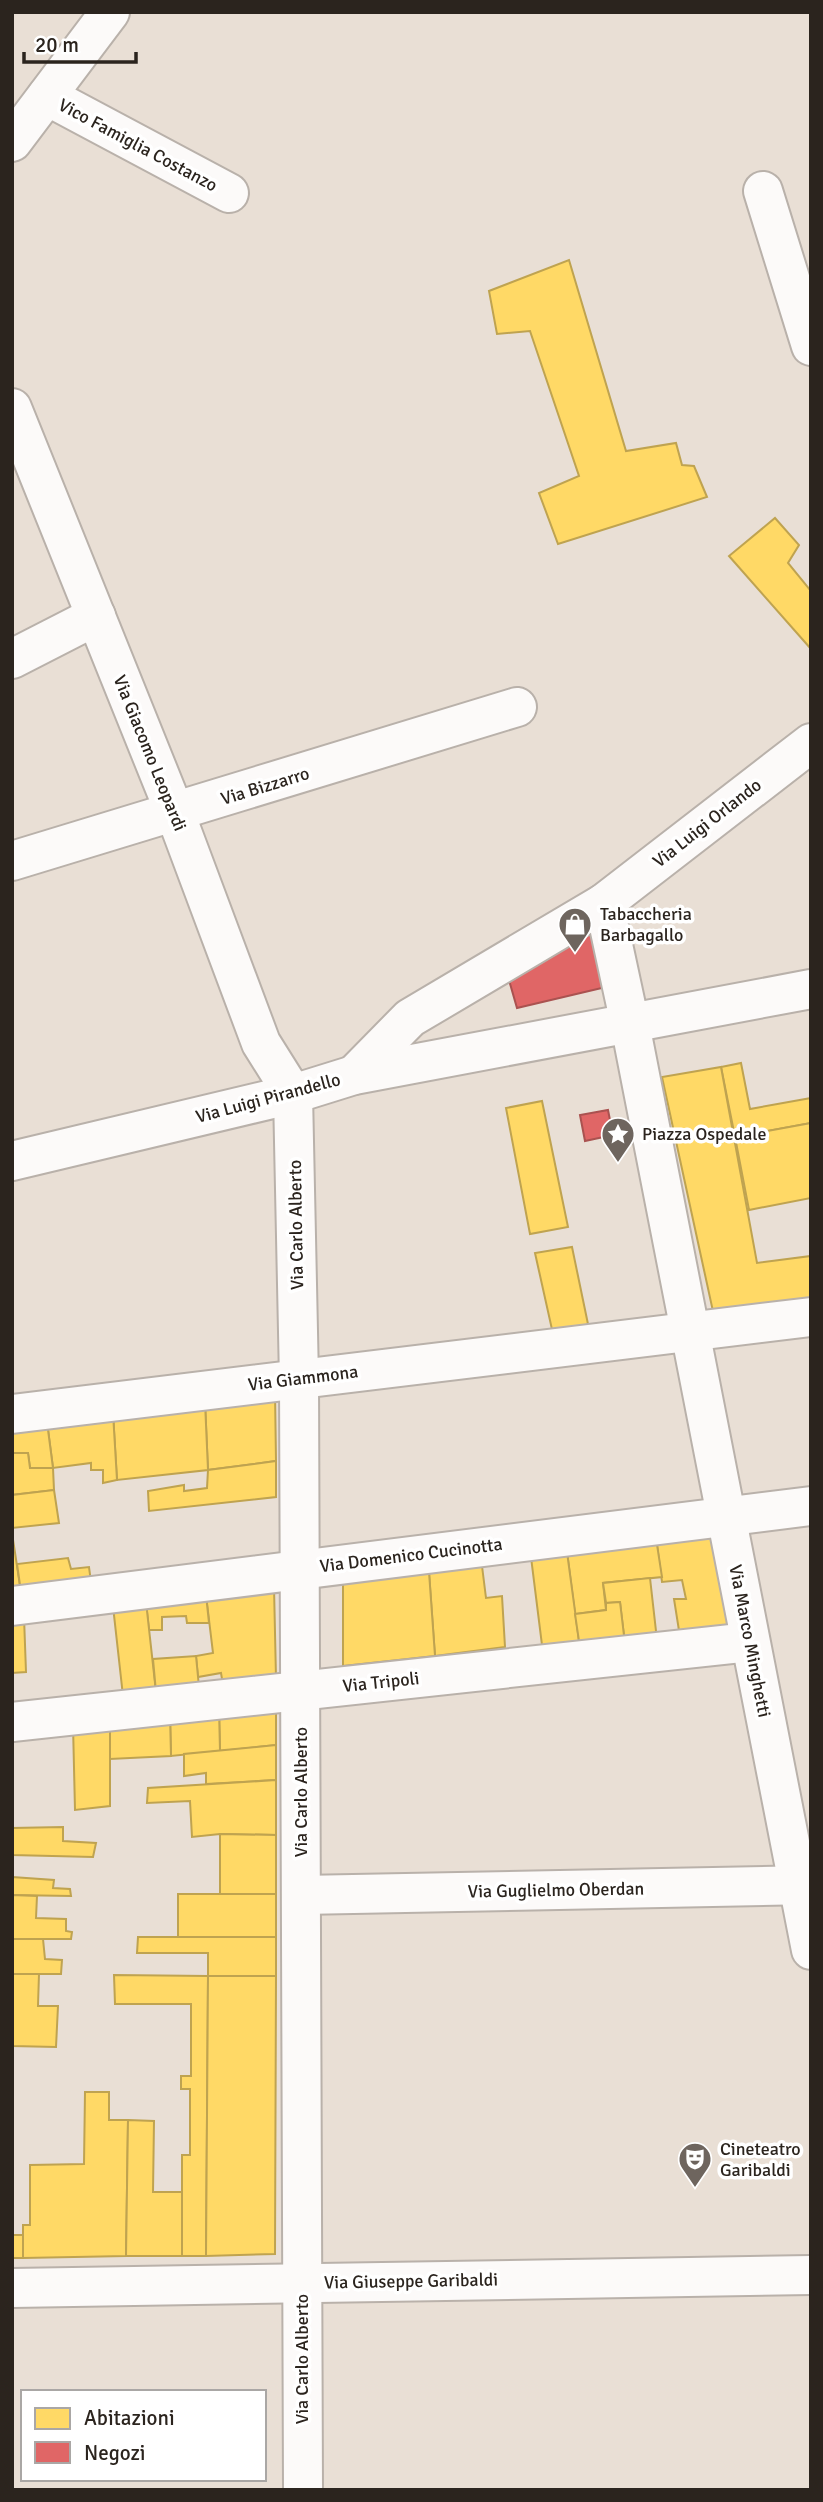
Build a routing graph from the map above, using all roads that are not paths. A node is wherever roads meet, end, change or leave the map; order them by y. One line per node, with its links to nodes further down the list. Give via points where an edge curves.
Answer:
1 (110, 12): 2 (street)
2 (47, 96): 3 (street); 5 (street, Vico Famiglia Costanzo)
3 (12, 142)
4 (763, 191): 6 (street)
5 (229, 193)
6 (811, 346)
7 (12, 408): 8 (street, Via Giacomo Leopardi)
8 (96, 616): 9 (street); 12 (street, Via Giacomo Leopardi)
9 (12, 659)
10 (517, 707): 12 (street, Via Bizzarro)
11 (811, 743): 14 (street, Via Luigi Orlando)
12 (175, 813): 13 (street, Via Bizzarro); 18 (street, Via Giacomo Leopardi, via 261,1043)
13 (12, 861)
14 (604, 903): 16 (street, Via Marco Minghetti); 17 (street, Via Luigi Orlando, via 410,1018)
15 (811, 989): 16 (street, Via Luigi Pirandello)
16 (640, 1022): 17 (street, Via Luigi Pirandello); 21 (street, Via Marco Minghetti)
17 (354, 1075): 18 (street, Via Luigi Pirandello)
18 (293, 1094): 19 (street, Via Luigi Pirandello); 22 (street, Via Carlo Alberto)
19 (12, 1161)
20 (811, 1317): 21 (street)
21 (690, 1332): 22 (street, Via Giammona); 25 (street, Via Marco Minghetti)
22 (299, 1379): 23 (street, Via Giammona); 26 (street, Via Carlo Alberto)
23 (12, 1413)
24 (811, 1506): 25 (street, Via Domenico Cucinotta)
25 (726, 1518): 26 (street, Via Domenico Cucinotta); 28 (street, Via Marco Minghetti)
26 (300, 1569): 27 (street, Via Domenico Cucinotta); 29 (street, Via Carlo Alberto)
27 (12, 1606)
28 (750, 1642): 29 (street, Via Tripoli); 31 (street, Via Marco Minghetti)
29 (300, 1691): 30 (street, Via Tripoli); 32 (street, Via Carlo Alberto)
30 (12, 1723)
31 (804, 1885): 32 (street, Via Guglielmo Oberdan); 33 (street, Via Marco Minghetti)
32 (301, 1895): 35 (street, Via Carlo Alberto)
33 (811, 1950)
34 (811, 2275): 35 (street, Via Giuseppe Garibaldi)
35 (302, 2283): 36 (street, Via Giuseppe Garibaldi); 37 (street, Via Carlo Alberto)
36 (12, 2288)
37 (303, 2490)

